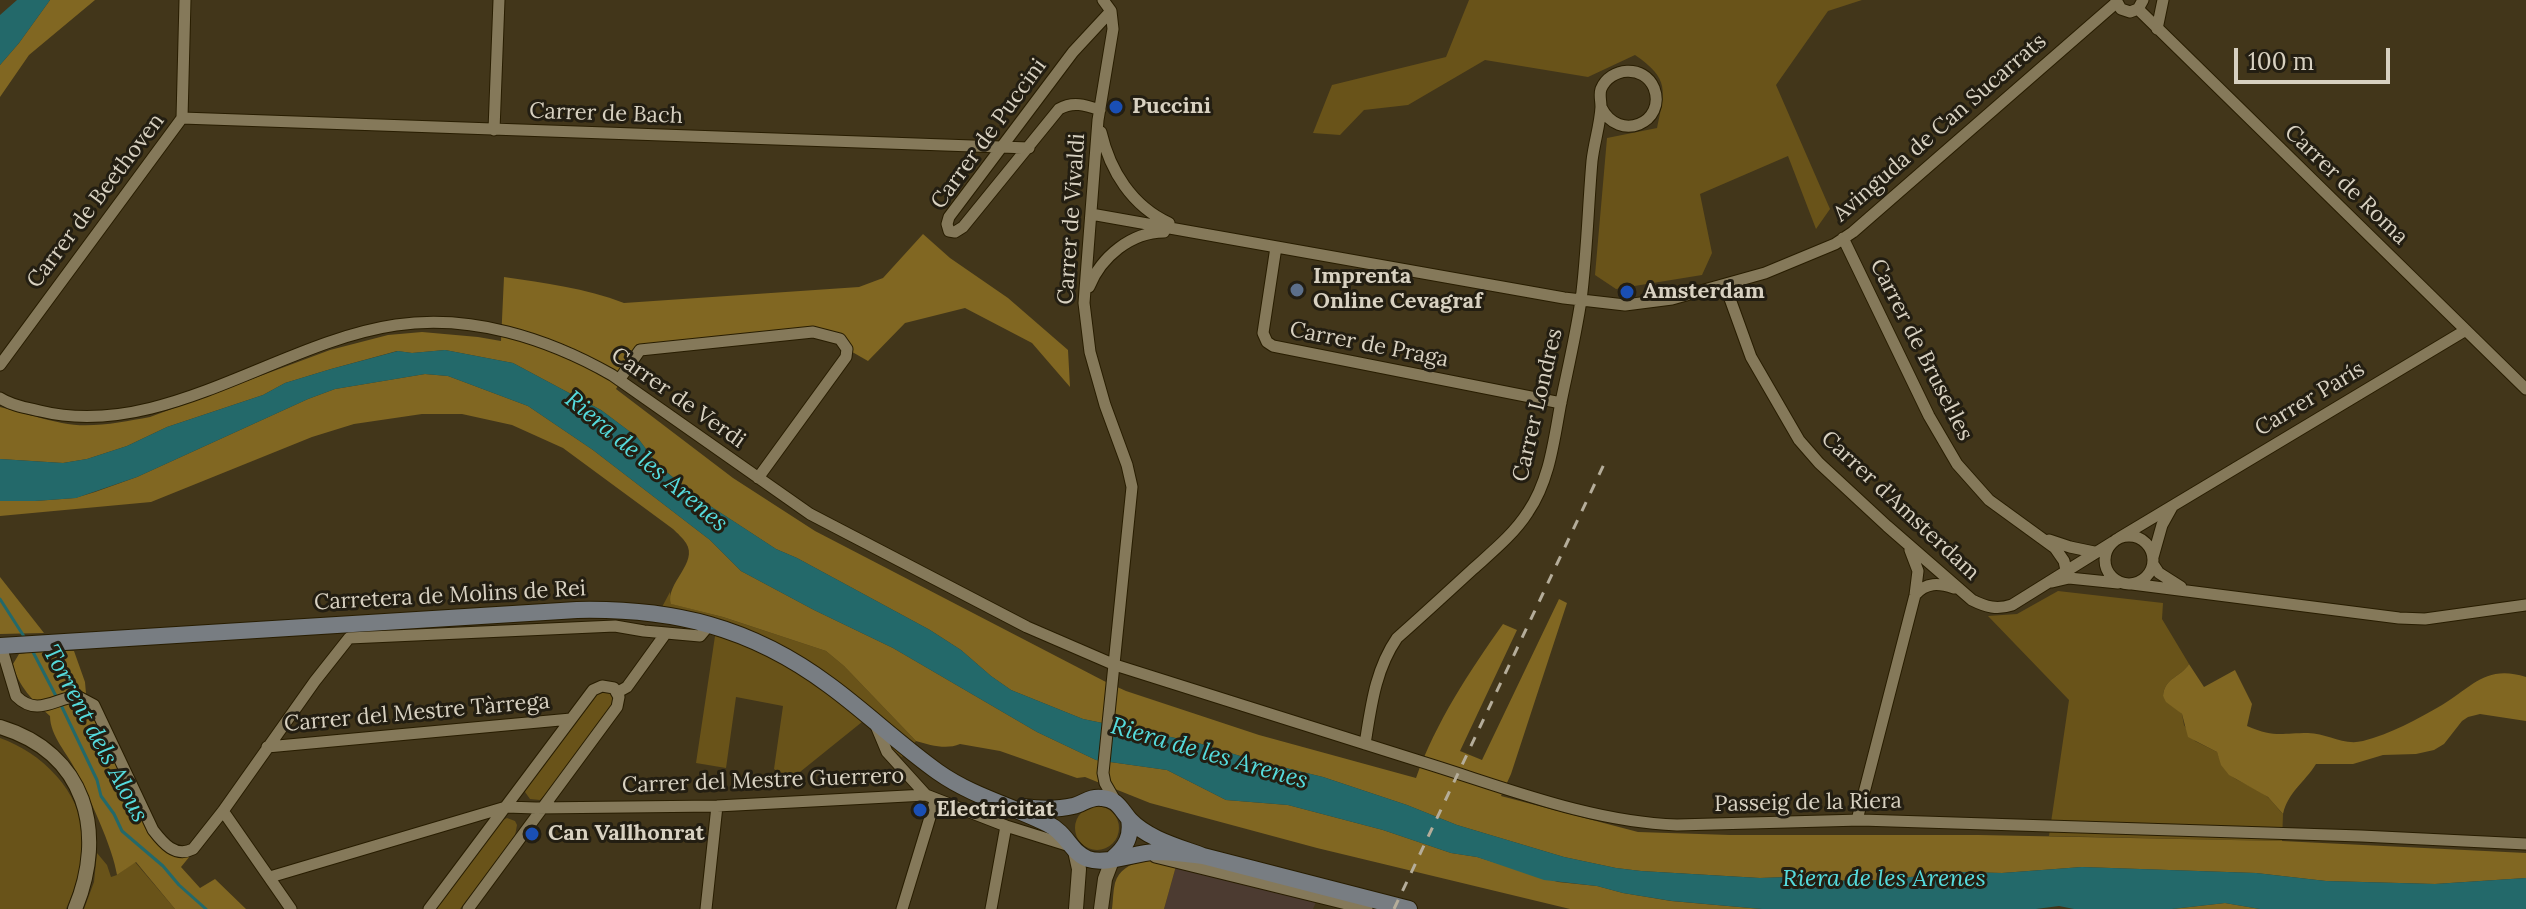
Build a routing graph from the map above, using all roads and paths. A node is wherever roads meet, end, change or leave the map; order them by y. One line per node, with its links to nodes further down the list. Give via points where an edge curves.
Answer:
1 (185, 0): 13 (street, Carrer de Beethoven)
2 (499, 0): 14 (street)
3 (1103, 0): 8 (street)
4 (2102, 0): 9 (street)
5 (2163, 0): 10 (street)
6 (2116, 1): 7 (street, via 2125,11); 9 (street, Avinguda de Can Sucarrats)
7 (2141, 5): 10 (street, Carrer de Roma)
8 (1111, 11): 12 (street, Carrer de Vivaldi, via 1113,29); 15 (street, Carrer de Puccini, via 1073,52)
9 (2100, 16): 19 (street, Avinguda de Can Sucarrats)
10 (2157, 29): 24 (street, Carrer de Roma)
11 (1601, 107): 11 (street, via 1618,125 1637,126 1653,112 1654,88 1644,75 1619,72 1602,88); 22 (street, Carrer Londres)
12 (1099, 115): 16 (street, Carrer de Puccini, via 1082,104 1067,104); 17 (street, Carrer de Vivaldi); 18 (street, Avinguda de Can Sucarrats, via 1122,184 1134,199)
13 (182, 118): 14 (street, Carrer de Bach); 25 (street, Carrer de Beethoven)
14 (494, 130): 15 (street, Carrer de Bach)
15 (1002, 147): 16 (street, Carrer de Bach); 16 (street, Carrer de Puccini, via 949,217 949,231 963,227)
16 (1029, 148)
17 (1091, 214): 18 (street, Avinguda de Can Sucarrats); 23 (street, Carrer de Vivaldi)
18 (1188, 231): 20 (street, Avinguda de Can Sucarrats); 23 (street, Avinguda de Can Sucarrats, via 1149,232 1114,251 1096,270)
19 (1843, 238): 21 (street, Avinguda de Can Sucarrats); 32 (street, Carrer de Brusel·les, via 1957,464 1989,500)
20 (1276, 247): 22 (street, Avinguda de Can Sucarrats); 29 (street, Carrer de Praga, via 1263,333 1273,346)
21 (1725, 285): 22 (street, Avinguda de Can Sucarrats, via 1649,303); 34 (street, Carrer d'Amsterdam, via 1751,357 1799,440)
22 (1581, 301): 29 (street, Carrer Londres)
23 (1084, 303): 47 (street, Carrer de Vivaldi, via 1090,352 1132,487)
24 (2466, 330): 27 (street, Carrer de Roma); 31 (street, Carrer París)
25 (0, 365)
26 (619, 380): 28 (street, Carrer de Verdi, via 546,343 437,322 351,336 139,411 84,418); 30 (street, Carrer de Verdi); 30 (street, via 640,350 813,332 840,339 846,357)
27 (2526, 389)
28 (0, 398)
29 (1561, 403): 52 (street, Carrer Londres, via 1551,456 1527,514 1385,655)
30 (758, 478): 47 (street, Carrer de Verdi, via 826,523 1027,627)
31 (2175, 503): 33 (street, Carrer París); 36 (street, via 2162,525)
32 (2041, 537): 35 (street, Carrer de Brusel·les); 37 (street, Carrer de Brusel·les, via 2060,554)
33 (2116, 540): 35 (street, Carrer d'Amsterdam); 36 (street, via 2141,538); 39 (street, via 2106,555 2107,570)
34 (1904, 541): 40 (street, Carrer d'Amsterdam); 42 (street, via 1916,560)
35 (2094, 552): 37 (street, Carrer d'Amsterdam)
36 (2153, 560): 39 (street, via 2146,577); 41 (street, via 2169,581)
37 (2066, 570): 38 (street, Carrer d'Amsterdam)
38 (2043, 584): 39 (street, Carrer d'Amsterdam, via 2069,578); 40 (street, Carrer d'Amsterdam, via 2002,608 1985,607)
39 (2128, 584): 41 (street, Carrer d'Amsterdam)
40 (1961, 590): 42 (street, via 1931,584)
41 (2193, 592): 43 (street, Carrer d'Amsterdam, via 2399,618)
42 (1915, 595): 64 (street)
43 (2526, 605)
44 (710, 624): 45 (street, via 700,636); 46 (main road, Carretera de Molins de Rei, via 637,611 577,610); 50 (main road, Carretera de Molins de Rei, via 794,661)
45 (666, 633): 48 (street); 53 (street, via 615,626 349,638)
46 (5, 646): 62 (street, via 16,696 32,706 71,697 94,705 153,830 167,846 181,852 193,849)
47 (1115, 665): 52 (street, Passeig de la Riera); 54 (street, Carrer de Vivaldi)
48 (618, 692): 49 (street, via 597,687); 61 (street, via 617,707)
49 (571, 719): 53 (street, Carrer del Mestre Tàrrega); 60 (street)
50 (874, 720): 55 (street, Carretera de Molins de Rei, via 887,752); 58 (main road, Carretera de Molins de Rei, via 953,782)
51 (0, 727): 71 (street, via 49,752 71,777 84,805 91,849)
52 (1365, 744): 64 (street, Passeig de la Riera, via 1540,799 1648,824)
53 (267, 747): 62 (street)
54 (1103, 773): 56 (street); 57 (street, Carrer de Vivaldi)
55 (930, 798): 59 (street, Carrer del Mestre Guerrero); 65 (street, Carrer del Mestre Guerrero); 76 (street)
56 (1080, 803): 57 (main road, Carretera de Molins de Rei, via 1100,797); 58 (main road, Carretera de Molins de Rei, via 1046,809); 67 (main road, via 1067,821)
57 (1117, 803): 63 (main road)
58 (1005, 805): 67 (main road, Carretera de Molins de Rei, via 1049,824)
59 (717, 806): 61 (street, Carrer del Mestre Guerrero); 75 (street)
60 (506, 807): 61 (street, Carrer del Mestre Guerrero); 70 (street, Carrer del Mestre Guerrero); 73 (street)
61 (542, 807): 74 (street)
62 (223, 811): 70 (street)
63 (1129, 819): 68 (main road, via 1157,838); 69 (main road)
64 (1857, 820): 66 (street, Passeig de la Riera)
65 (1006, 826): 67 (street, Carrer del Mestre Guerrero); 77 (street)
66 (2526, 844)
67 (1072, 846): 69 (main road, via 1096,861); 78 (street, via 1079,869)
68 (1203, 856): 69 (main road, via 1155,852); 81 (main road)
69 (1120, 857): 79 (street, via 1105,879); 80 (street, via 1155,857)
70 (270, 877): 72 (street)
71 (75, 909)
72 (291, 909)
73 (429, 909)
74 (468, 909)
75 (706, 909)
76 (902, 909)
77 (991, 909)
78 (1076, 909)
79 (1101, 909)
80 (1367, 909)
81 (1409, 909)

